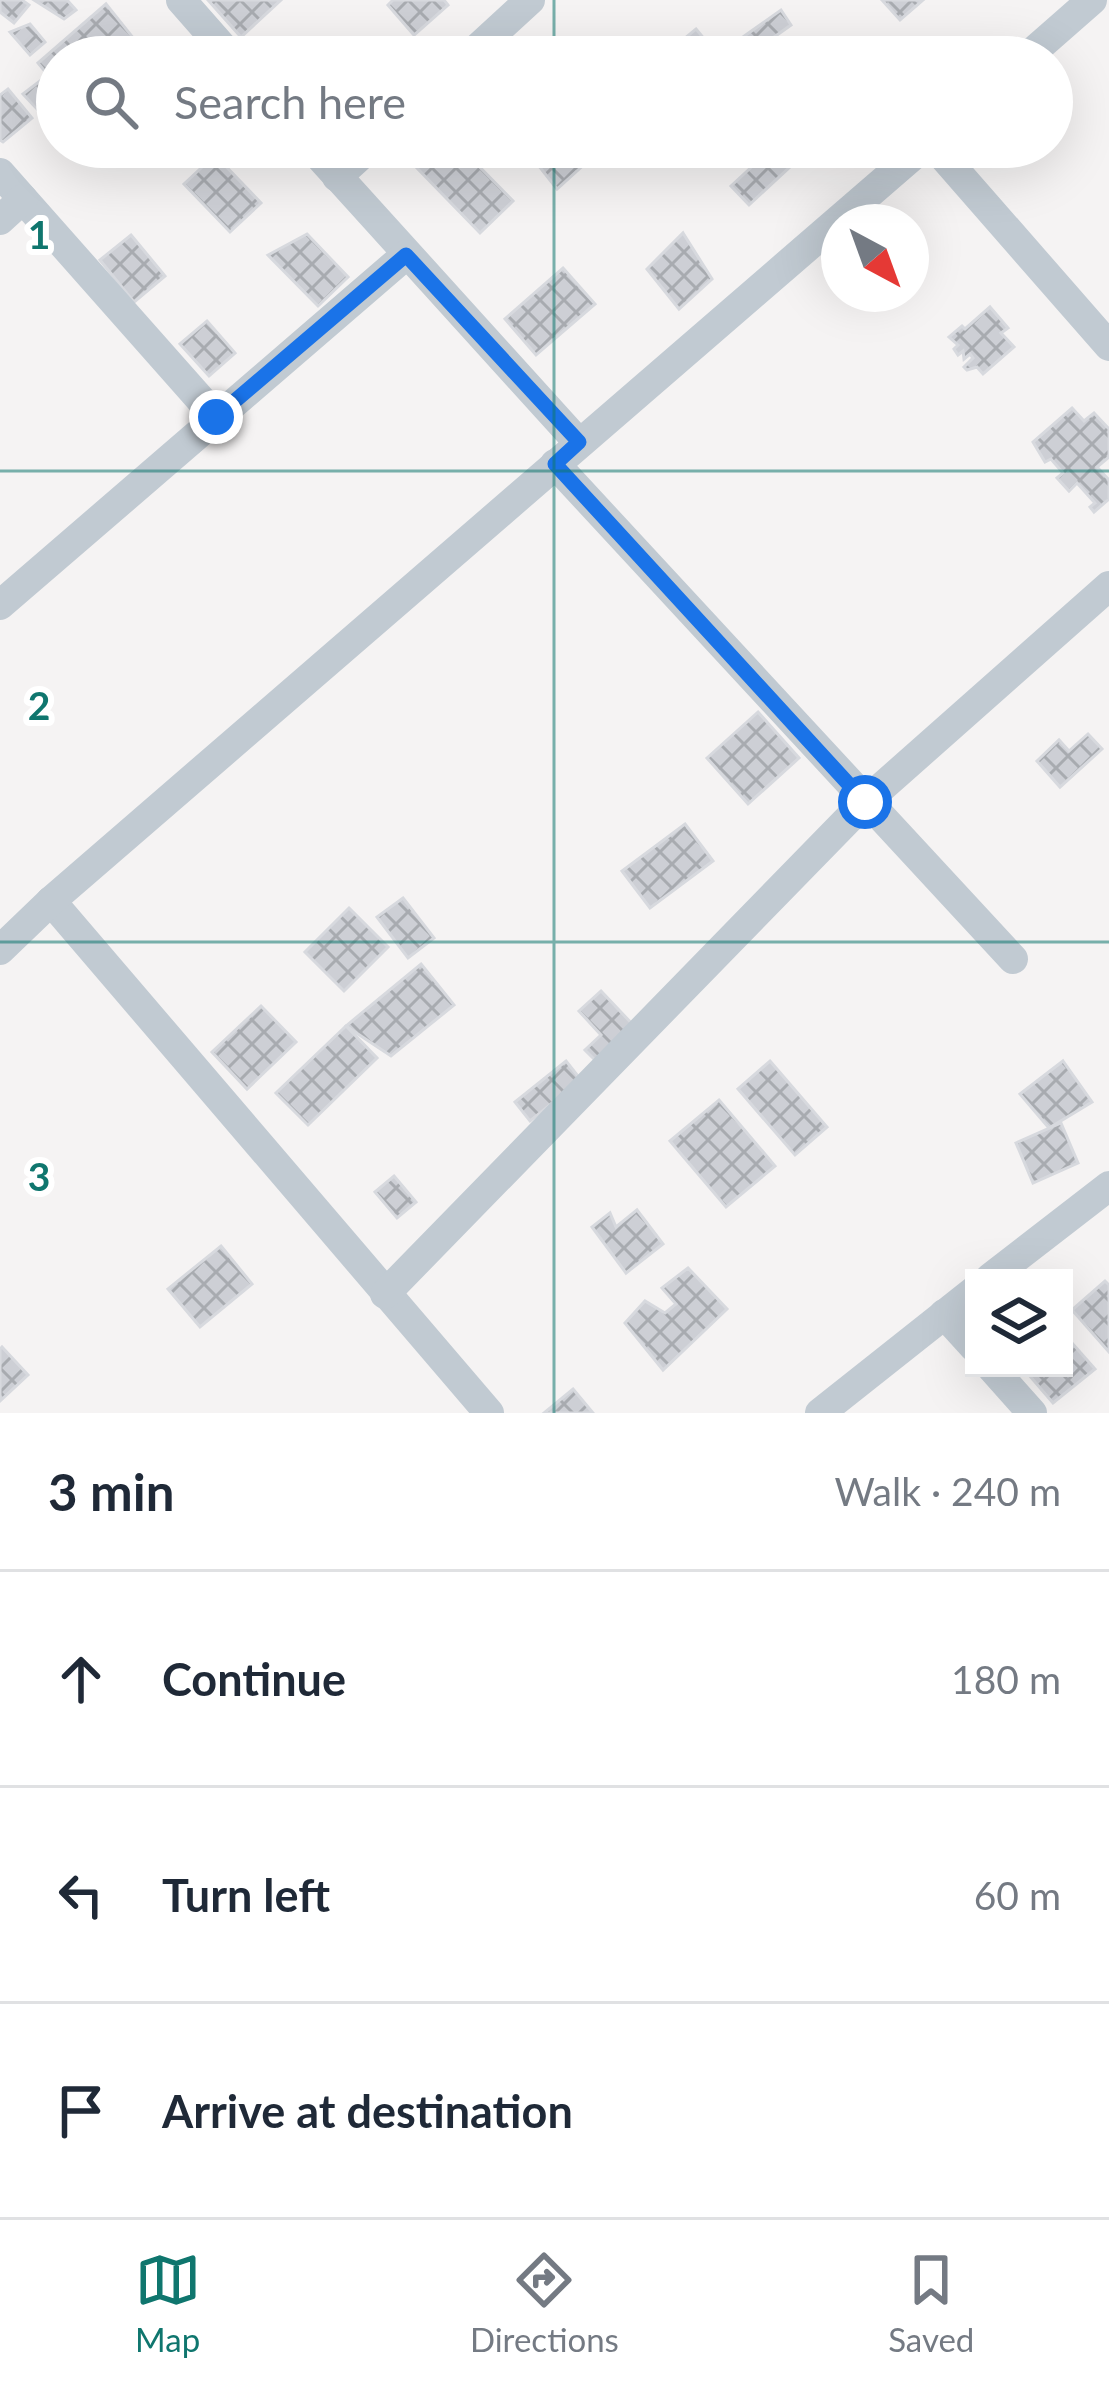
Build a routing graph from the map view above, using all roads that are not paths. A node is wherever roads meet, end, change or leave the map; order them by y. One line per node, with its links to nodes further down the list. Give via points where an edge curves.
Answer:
1 (181, 0): 4 (street)
2 (530, 0): 5 (street)
3 (1092, 0): 6 (street)
4 (213, 36)
5 (491, 36)
6 (1051, 36)
7 (329, 168): 12 (street)
8 (347, 168): 12 (street)
9 (899, 168): 17 (street)
10 (953, 168): 15 (street)
11 (0, 173): 13 (street)
12 (337, 177): 14 (street)
13 (12, 210): 16 (street)
14 (406, 255): 16 (street); 17 (street)
15 (1109, 346)
16 (216, 417): 20 (street)
17 (579, 442): 18 (street)
18 (555, 464): 21 (street); 22 (street)
19 (1109, 586): 21 (street)
20 (1, 602)
21 (865, 802): 24 (street); 27 (street)
22 (51, 902): 23 (street); 27 (street)
23 (0, 950)
24 (1012, 959)
25 (1109, 1186): 26 (street)
26 (1002, 1269)
27 (385, 1294): 32 (street)
28 (965, 1298): 29 (street)
29 (944, 1314): 30 (street); 33 (street)
30 (965, 1337)
31 (1000, 1377): 34 (street)
32 (489, 1413)
33 (820, 1413)
34 (1032, 1413)

